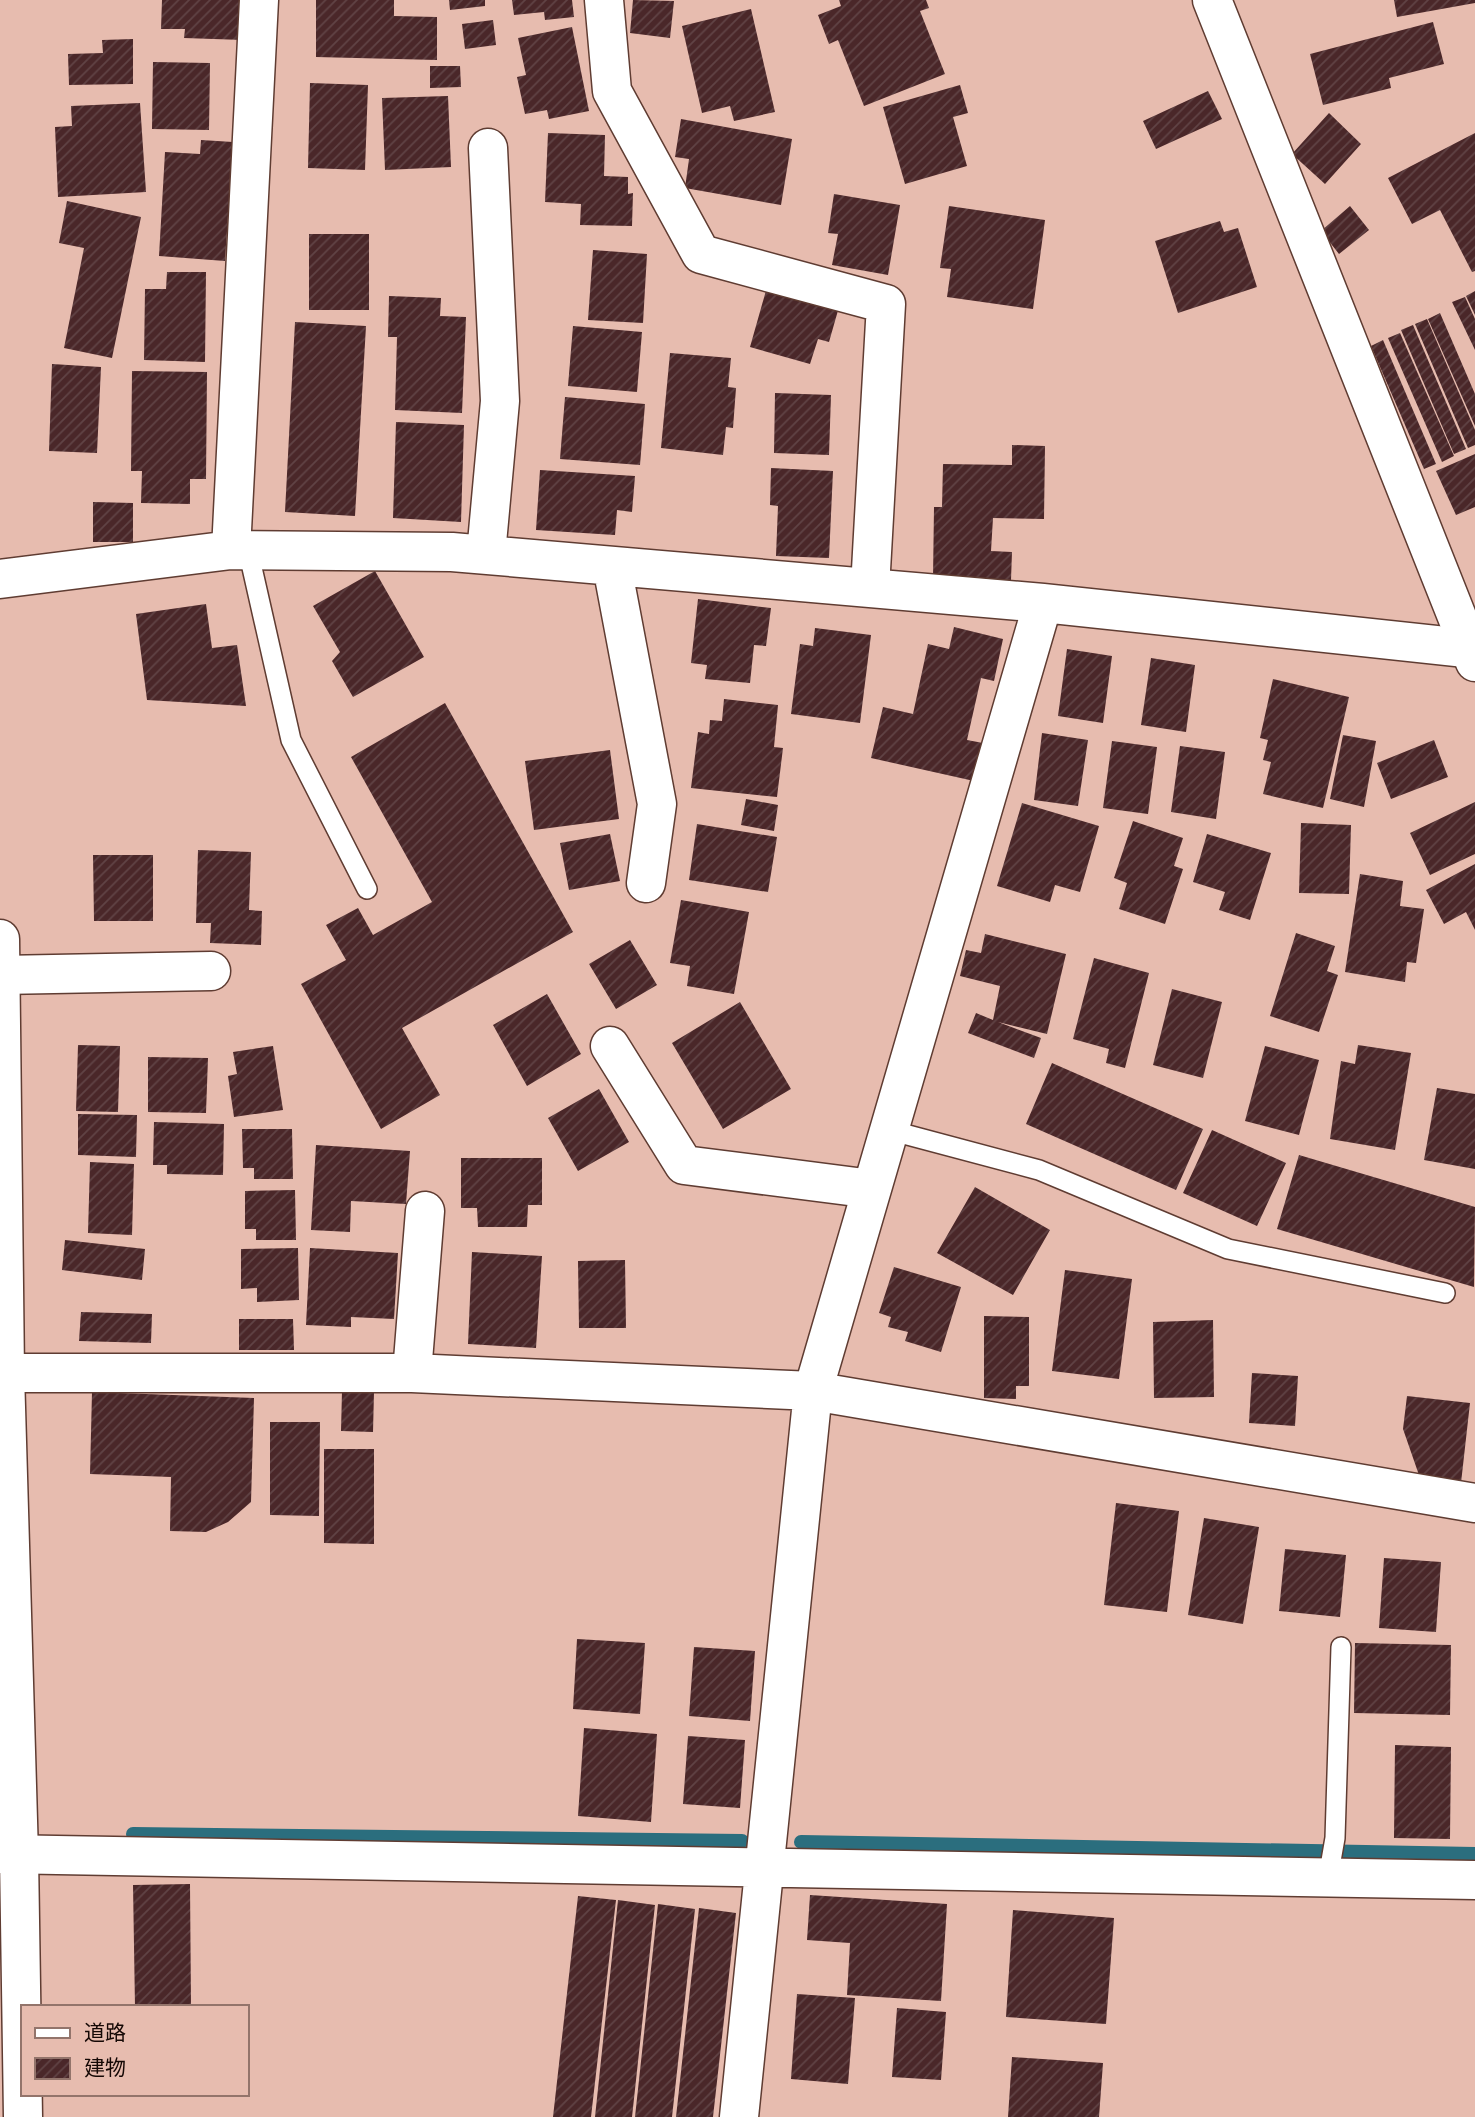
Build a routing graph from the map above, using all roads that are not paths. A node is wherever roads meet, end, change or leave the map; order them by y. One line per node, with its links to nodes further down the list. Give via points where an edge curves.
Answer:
1 (259, 0): 5 (street)
2 (604, 0): 9 (street, via 612,91 701,254 886,304)
3 (1212, 0): 11 (street)
4 (488, 148): 6 (street, via 500,401)
5 (239, 550): 6 (street); 8 (street); 13 (lane, via 291,740)
6 (486, 554): 7 (street)
7 (612, 566): 9 (street); 12 (street, via 657,804)
8 (0, 579)
9 (870, 589): 10 (street)
10 (1043, 603): 11 (street); 18 (street)
11 (1473, 653)
12 (646, 883)
13 (367, 889)
14 (0, 939): 16 (street)
15 (211, 971): 16 (street)
16 (1, 975): 22 (street)
17 (610, 1046): 19 (street, via 684,1165)
18 (889, 1130): 19 (street); 21 (lane, via 1039,1170 1228,1249)
19 (872, 1189): 24 (street)
20 (425, 1211): 23 (street)
21 (1445, 1293)
22 (4, 1359): 23 (street); 27 (street)
23 (412, 1373): 24 (street)
24 (813, 1391): 25 (street); 28 (street)
25 (1475, 1503)
26 (1341, 1647): 29 (lane, via 1335,1838)
27 (10, 1855): 28 (street); 31 (street)
28 (766, 1866): 29 (street); 34 (street)
29 (1329, 1873): 30 (street)
30 (1475, 1880)
31 (21, 2077)
32 (22, 2096): 33 (street)
33 (23, 2117)
34 (739, 2117)

